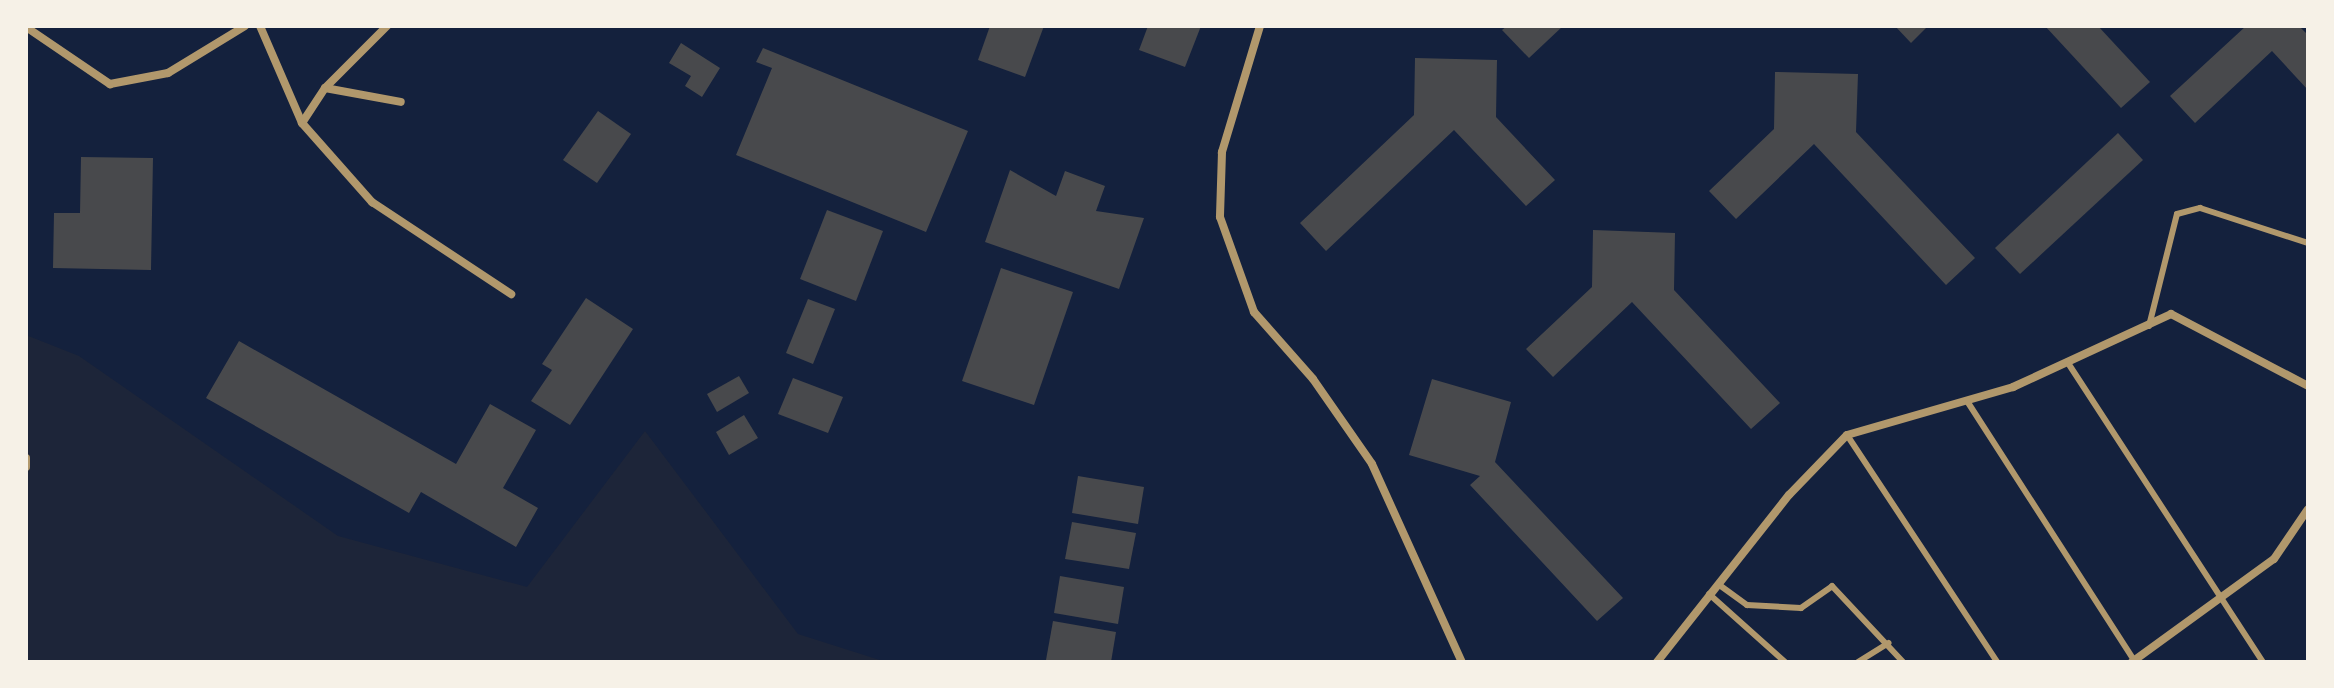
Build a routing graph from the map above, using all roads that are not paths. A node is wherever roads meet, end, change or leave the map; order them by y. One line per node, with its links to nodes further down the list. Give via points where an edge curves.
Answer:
1 (245, 26): 5 (street, via 168,73 110,84)
2 (260, 26): 8 (street)
3 (387, 26): 6 (street)
4 (1260, 26): 23 (street, via 1222,152 1220,217 1254,312 1313,379 1372,464)
5 (26, 27)
6 (325, 88): 7 (street); 8 (street)
7 (401, 102)
8 (302, 123): 10 (street, via 372,202)
9 (2308, 243): 11 (lane, via 2200,208 2177,214)
10 (511, 294)
11 (2149, 326): 12 (street); 13 (street, via 2171,314)
12 (2068, 363): 14 (street); 21 (lane)
13 (2308, 386)
14 (1967, 401): 15 (street); 29 (lane)
15 (1847, 435): 19 (street); 28 (lane)
16 (26, 458): 17 (street)
17 (26, 467)
18 (2308, 509): 21 (street, via 2274,559)
19 (1717, 583): 20 (street); 22 (lane, via 1747,605 1801,608 1832,586)
20 (1709, 594): 24 (street); 25 (lane)
21 (2224, 600): 29 (street); 30 (lane)
22 (1889, 643): 26 (lane); 27 (lane)
23 (1462, 662)
24 (1657, 662)
25 (1785, 662)
26 (1858, 662)
27 (1903, 662)
28 (1997, 662)
29 (2134, 662)
30 (2263, 662)

